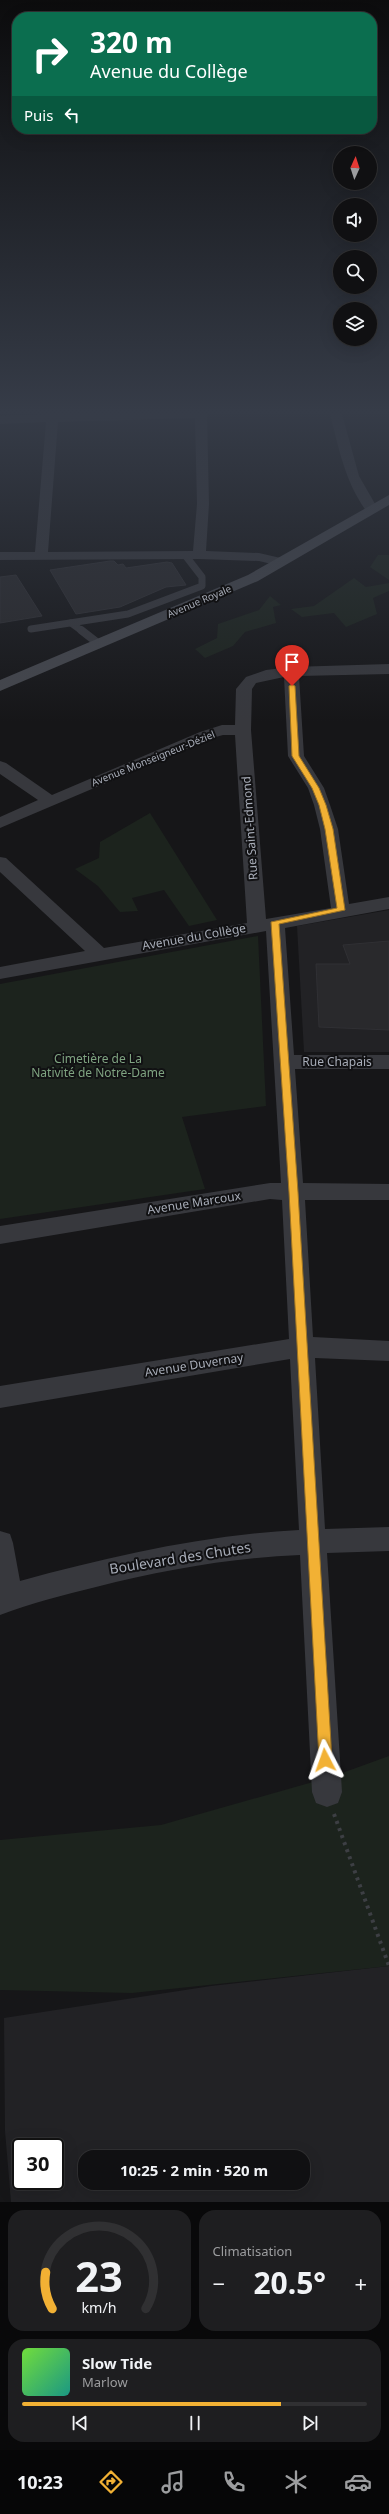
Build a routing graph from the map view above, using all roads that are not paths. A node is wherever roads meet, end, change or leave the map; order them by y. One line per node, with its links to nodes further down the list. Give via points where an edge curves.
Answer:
1 (44, 517): 4 (street)
2 (200, 517): 5 (street)
3 (359, 517): 7 (main road, Avenue Royale)
4 (41, 555): 5 (street); 6 (street)
5 (192, 555): 7 (street, via 259,557); 8 (lane, via 202,577)
6 (0, 556)
7 (280, 562): 9 (main road, Avenue Royale, via 253,578)
8 (202, 586): 9 (lane); 10 (lane, via 128,614)
9 (215, 594): 12 (main road, Avenue Royale)
10 (71, 623): 11 (lane); 12 (lane)
11 (31, 629)
12 (99, 644): 15 (main road, Avenue Royale)
13 (389, 669): 14 (street)
14 (291, 672): 16 (street, via 251,680 244,689); 22 (street, via 296,756 316,788 322,805 329,829)
15 (0, 686)
16 (243, 730): 18 (street, Avenue Monseigneur-Déziel, via 222,730 206,735); 23 (street, Rue Saint-Edmond)
17 (0, 766): 18 (street)
18 (49, 800): 19 (street, Avenue Monseigneur-Déziel)
19 (0, 823)
20 (0, 862): 24 (street)
21 (389, 903): 22 (street, Avenue du Collège)
22 (341, 910): 23 (street, Avenue du Collège)
23 (266, 924): 24 (street, Avenue du Collège); 26 (street, Rue Saint-Edmond)
24 (99, 954): 25 (street, Avenue du Collège)
25 (0, 972)
26 (284, 1062): 27 (street, Rue Chapais); 28 (street, Rue Saint-Edmond)
27 (389, 1062)
28 (293, 1192): 29 (street, Avenue Marcoux); 30 (street, Avenue Marcoux, via 270,1191); 31 (street, Rue Saint-Edmond)
29 (389, 1192)
30 (0, 1235)
31 (302, 1347): 32 (street, Avenue Duvernay); 33 (street, Avenue Duvernay); 35 (street, Rue Saint-Edmond)
32 (389, 1351)
33 (0, 1397)
34 (389, 1539): 35 (street, Boulevard des Chutes)
35 (312, 1541): 37 (street, Boulevard des Chutes, via 223,1548 120,1566); 38 (street, Rue Saint-Edmond)
36 (0, 1543): 37 (street)
37 (4, 1599)
38 (327, 1792)

